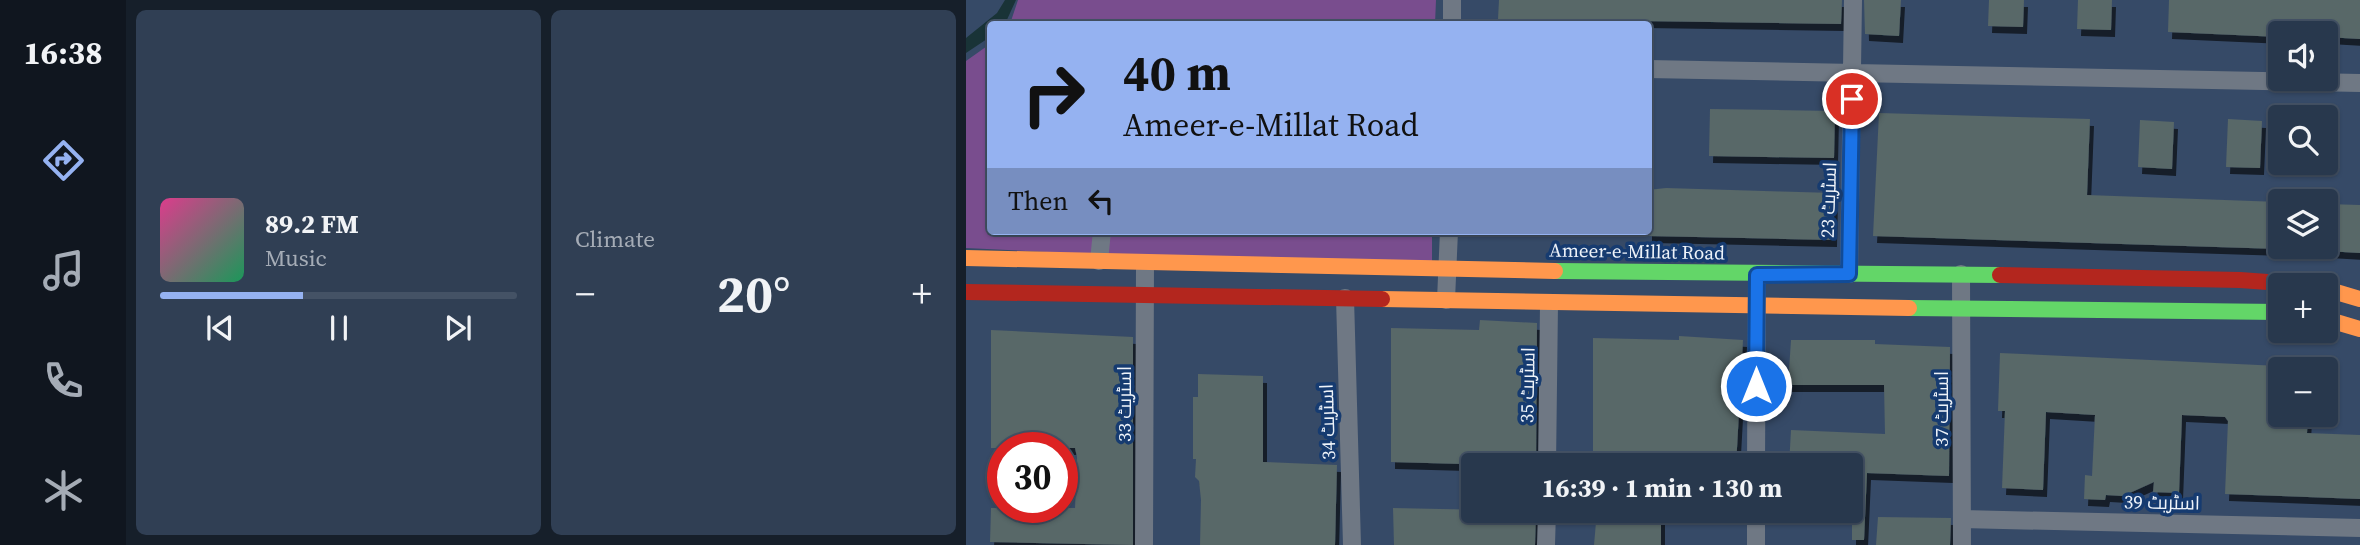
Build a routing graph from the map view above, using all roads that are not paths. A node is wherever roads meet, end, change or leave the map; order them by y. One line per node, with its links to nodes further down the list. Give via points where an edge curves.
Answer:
1 (1452, 0): 3 (street)
2 (1853, 0): 5 (street, اسٹریٹ 23)
3 (1452, 21)
4 (1652, 69): 5 (street)
5 (1853, 73): 6 (street); 13 (street, اسٹریٹ 23)
6 (2360, 83)
7 (1101, 235): 10 (street)
8 (1449, 235): 12 (street)
9 (966, 258): 10 (main road, Ameer-e-Millat Road)
10 (1099, 261): 11 (main road, Ameer-e-Millat Road)
11 (1145, 263): 12 (main road, Ameer-e-Millat Road); 18 (street, اسٹریٹ 33)
12 (1449, 268): 15 (main road, Ameer-e-Millat Road); 22 (street)
13 (1849, 274): 14 (main road, Ameer-e-Millat Road); 15 (main road, Ameer-e-Millat Road)
14 (1961, 274): 16 (main road, Ameer-e-Millat Road); 25 (street, اسٹریٹ 37)
15 (1757, 275): 24 (street)
16 (2268, 282)
17 (966, 292): 18 (main road)
18 (1146, 293): 20 (main road); 35 (street, اسٹریٹ 33)
19 (2338, 293): 21 (main road)
20 (1345, 298): 22 (main road); 36 (street, اسٹریٹ 34)
21 (2360, 299)
22 (1446, 300): 23 (main road)
23 (1549, 304): 24 (main road); 29 (street, اسٹریٹ 35)
24 (1757, 306): 25 (main road); 30 (street)
25 (1963, 308): 26 (main road); 31 (street, اسٹریٹ 37)
26 (2268, 312)
27 (2338, 323): 28 (main road)
28 (2360, 329)
29 (1547, 453)
30 (1756, 453)
31 (1962, 519): 34 (street, اسٹریٹ 39); 39 (street, اسٹریٹ 37)
32 (1547, 523): 37 (street)
33 (1756, 523): 38 (street)
34 (2360, 528)
35 (1144, 545)
36 (1352, 545)
37 (1546, 545)
38 (1756, 545)
39 (1962, 545)

